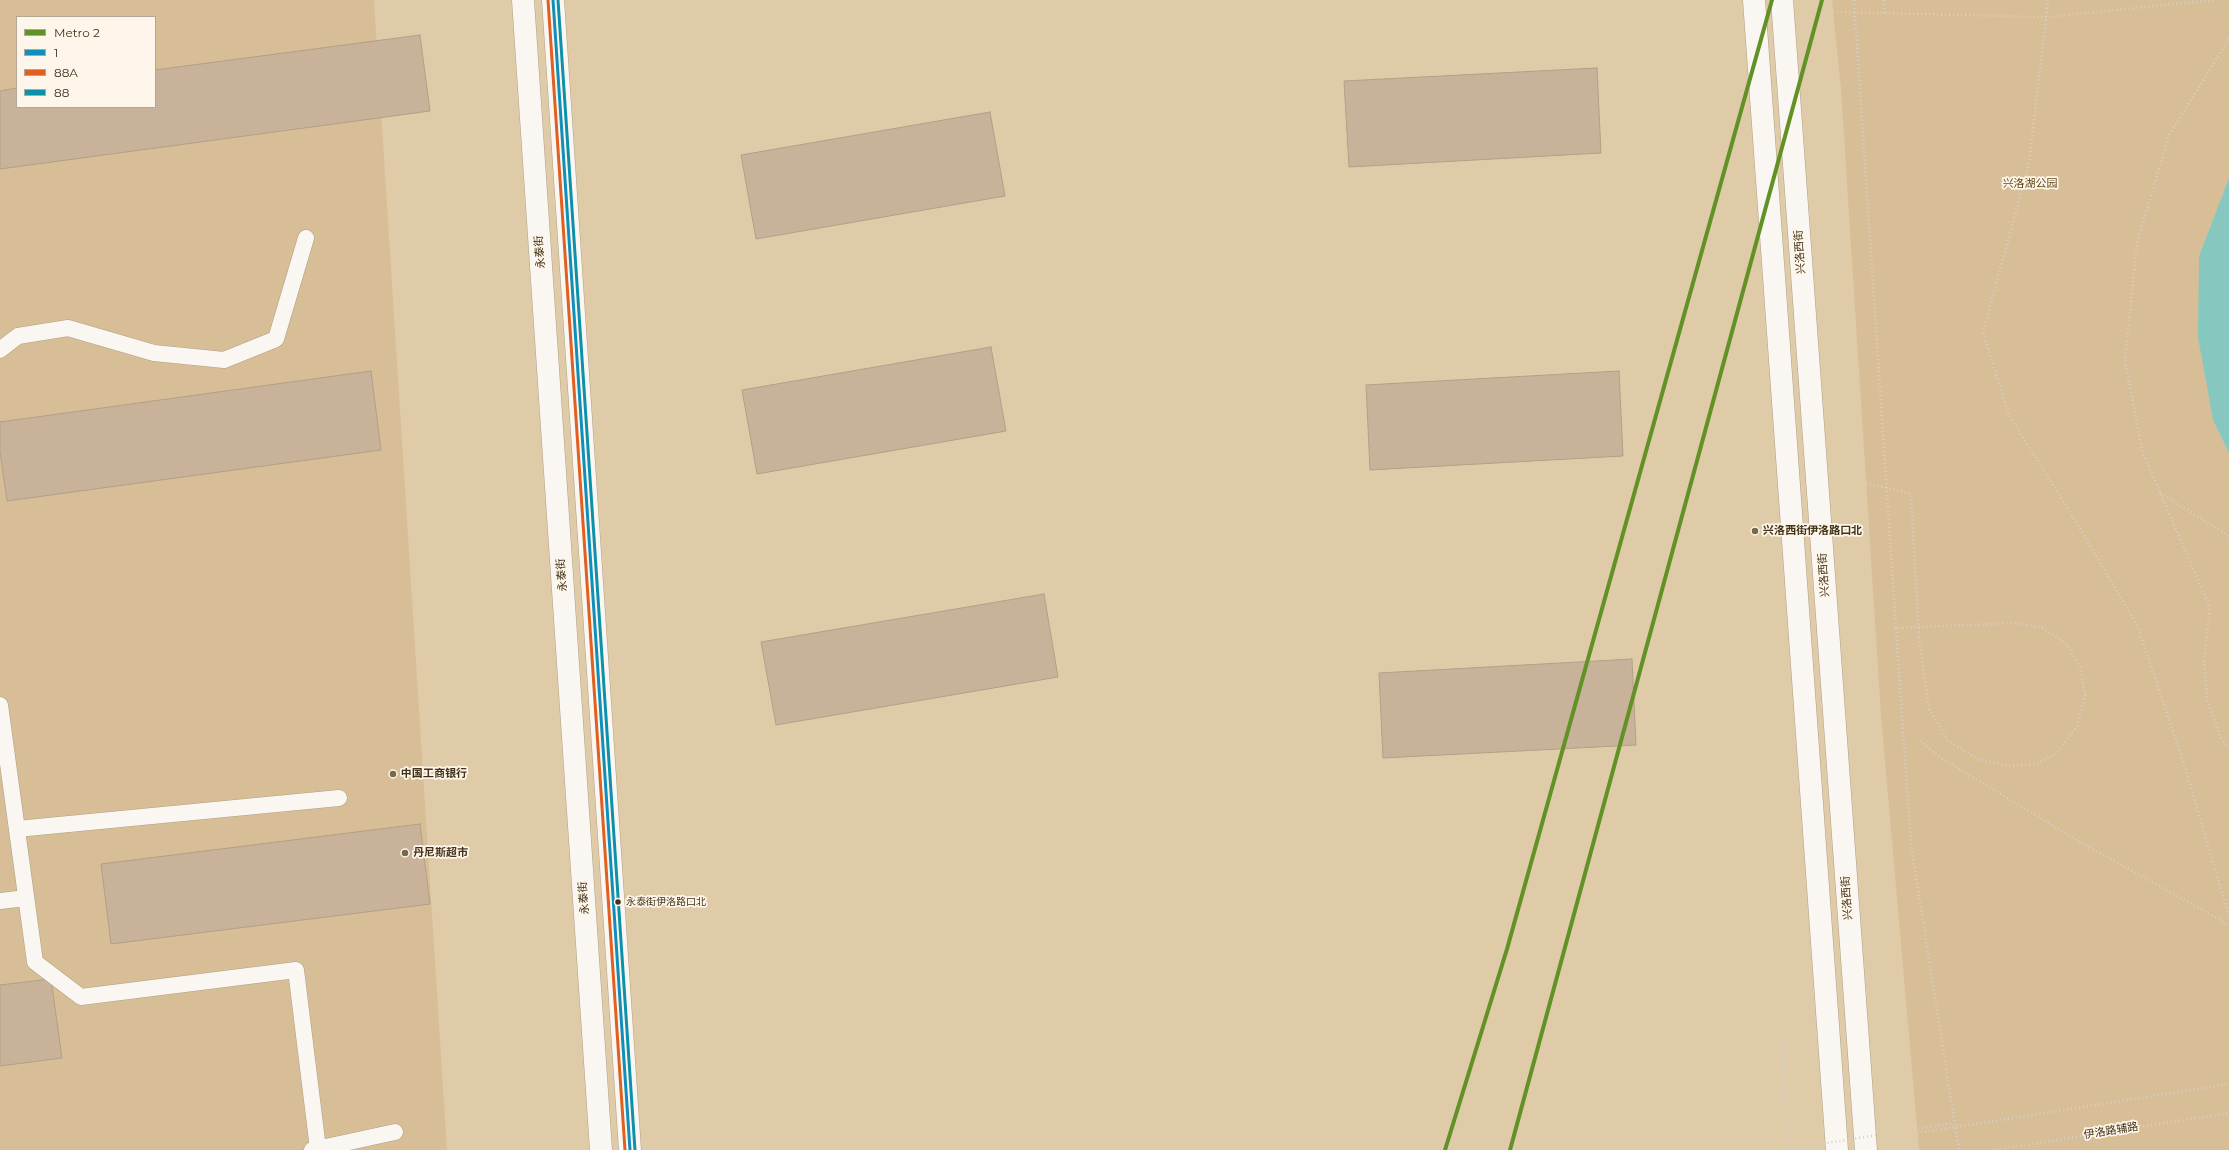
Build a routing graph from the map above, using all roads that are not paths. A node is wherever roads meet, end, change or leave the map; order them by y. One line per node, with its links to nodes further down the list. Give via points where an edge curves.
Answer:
1 (523, 0): 14 (main road, 永泰街)
2 (553, 0): 15 (main road)
3 (1754, 0): 16 (main road)
4 (1782, 0): 17 (main road, 兴洛西街)
5 (306, 238): 6 (lane, via 276,339 224,360 154,353 68,328 18,336)
6 (0, 350)
7 (0, 705): 9 (lane)
8 (339, 798): 9 (lane)
9 (17, 829): 10 (lane)
10 (26, 898): 11 (lane); 13 (lane, via 35,962 81,997 296,970)
11 (0, 901)
12 (395, 1132): 13 (lane)
13 (315, 1149)
14 (601, 1150)
15 (630, 1150)
16 (1837, 1150)
17 (1866, 1150)

